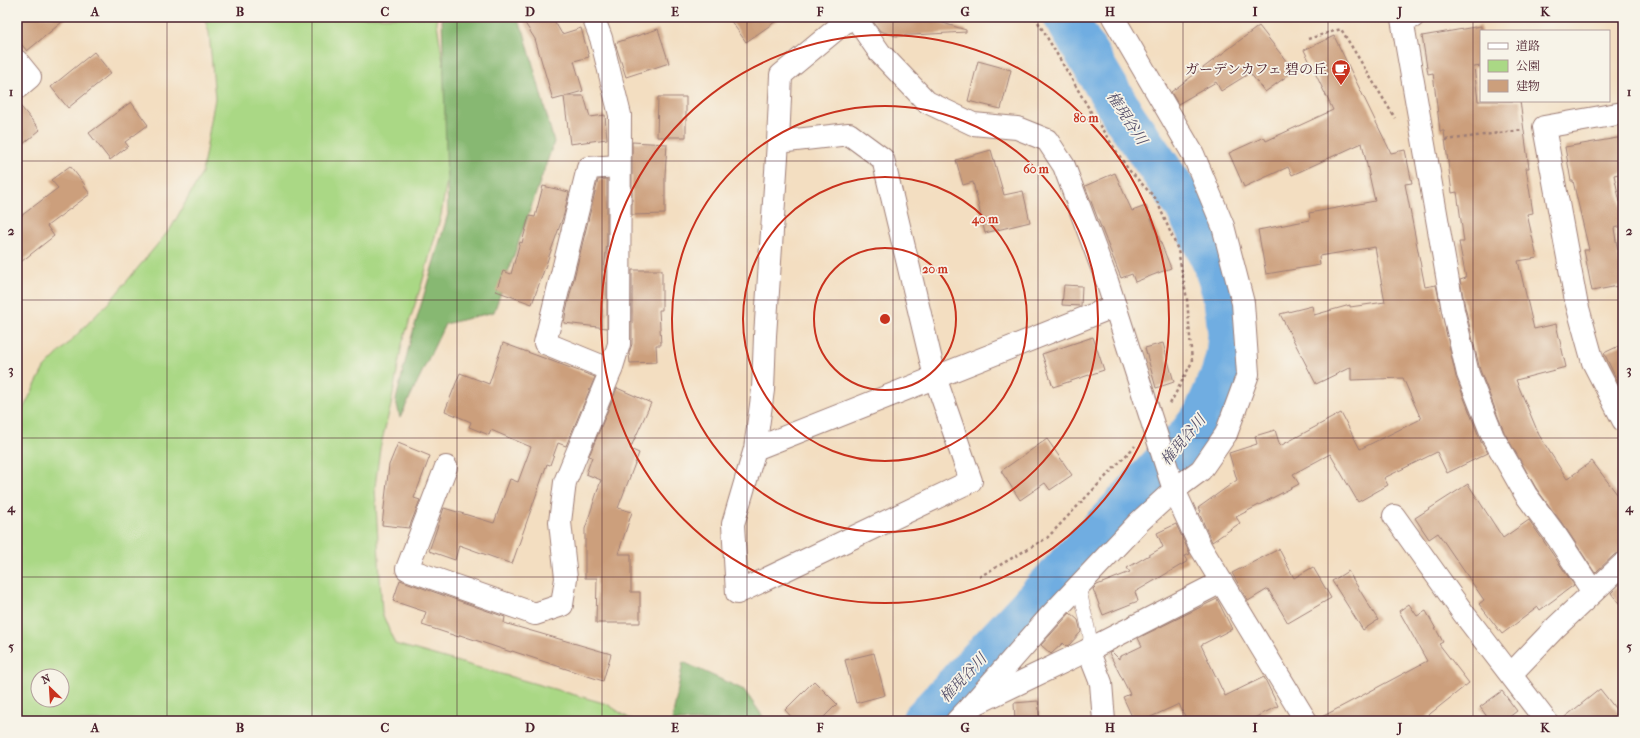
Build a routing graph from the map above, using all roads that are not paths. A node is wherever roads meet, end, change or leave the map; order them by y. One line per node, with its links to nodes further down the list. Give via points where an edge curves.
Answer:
1 (593, 17): 10 (street, via 601,38 620,115)
2 (851, 17): 9 (street, via 781,75)
3 (855, 17): 11 (street, via 880,53 927,102 973,124 1017,128 1047,140 1064,166)
4 (1113, 17): 17 (street, via 1193,154 1223,226 1244,303 1248,374 1226,434 1201,470)
5 (1413, 17): 22 (street, via 1402,19 1453,310 1468,374 1493,437 1526,495)
6 (17, 61): 7 (street, via 30,77)
7 (17, 88)
8 (1623, 113): 14 (street, via 1544,127 1576,301 1593,362)
9 (778, 142): 13 (street, via 849,134 883,159); 15 (street, via 764,336 763,390)
10 (620, 166): 12 (street, via 619,344); 12 (street, via 588,168 545,342)
11 (1115, 306): 13 (street); 17 (street)
12 (611, 370): 16 (street, via 565,482 560,522 566,578 562,605 535,614 407,569)
13 (935, 377): 15 (street); 15 (street, via 971,481 737,594 733,524)
14 (1623, 420)
15 (755, 449)
16 (446, 467)
17 (1174, 490): 20 (street, via 1201,548); 21 (street, via 1139,522)
18 (1394, 516): 24 (street, via 1464,614)
19 (1623, 564): 22 (street)
20 (1221, 582): 23 (street); 27 (street)
21 (1079, 586): 23 (lane, via 1090,637); 25 (street)
22 (1593, 592): 24 (street)
23 (1088, 650): 25 (street); 26 (street, via 1101,683)
24 (1511, 674): 28 (street)
25 (964, 714)
26 (1104, 721)
27 (1306, 721)
28 (1546, 721)

